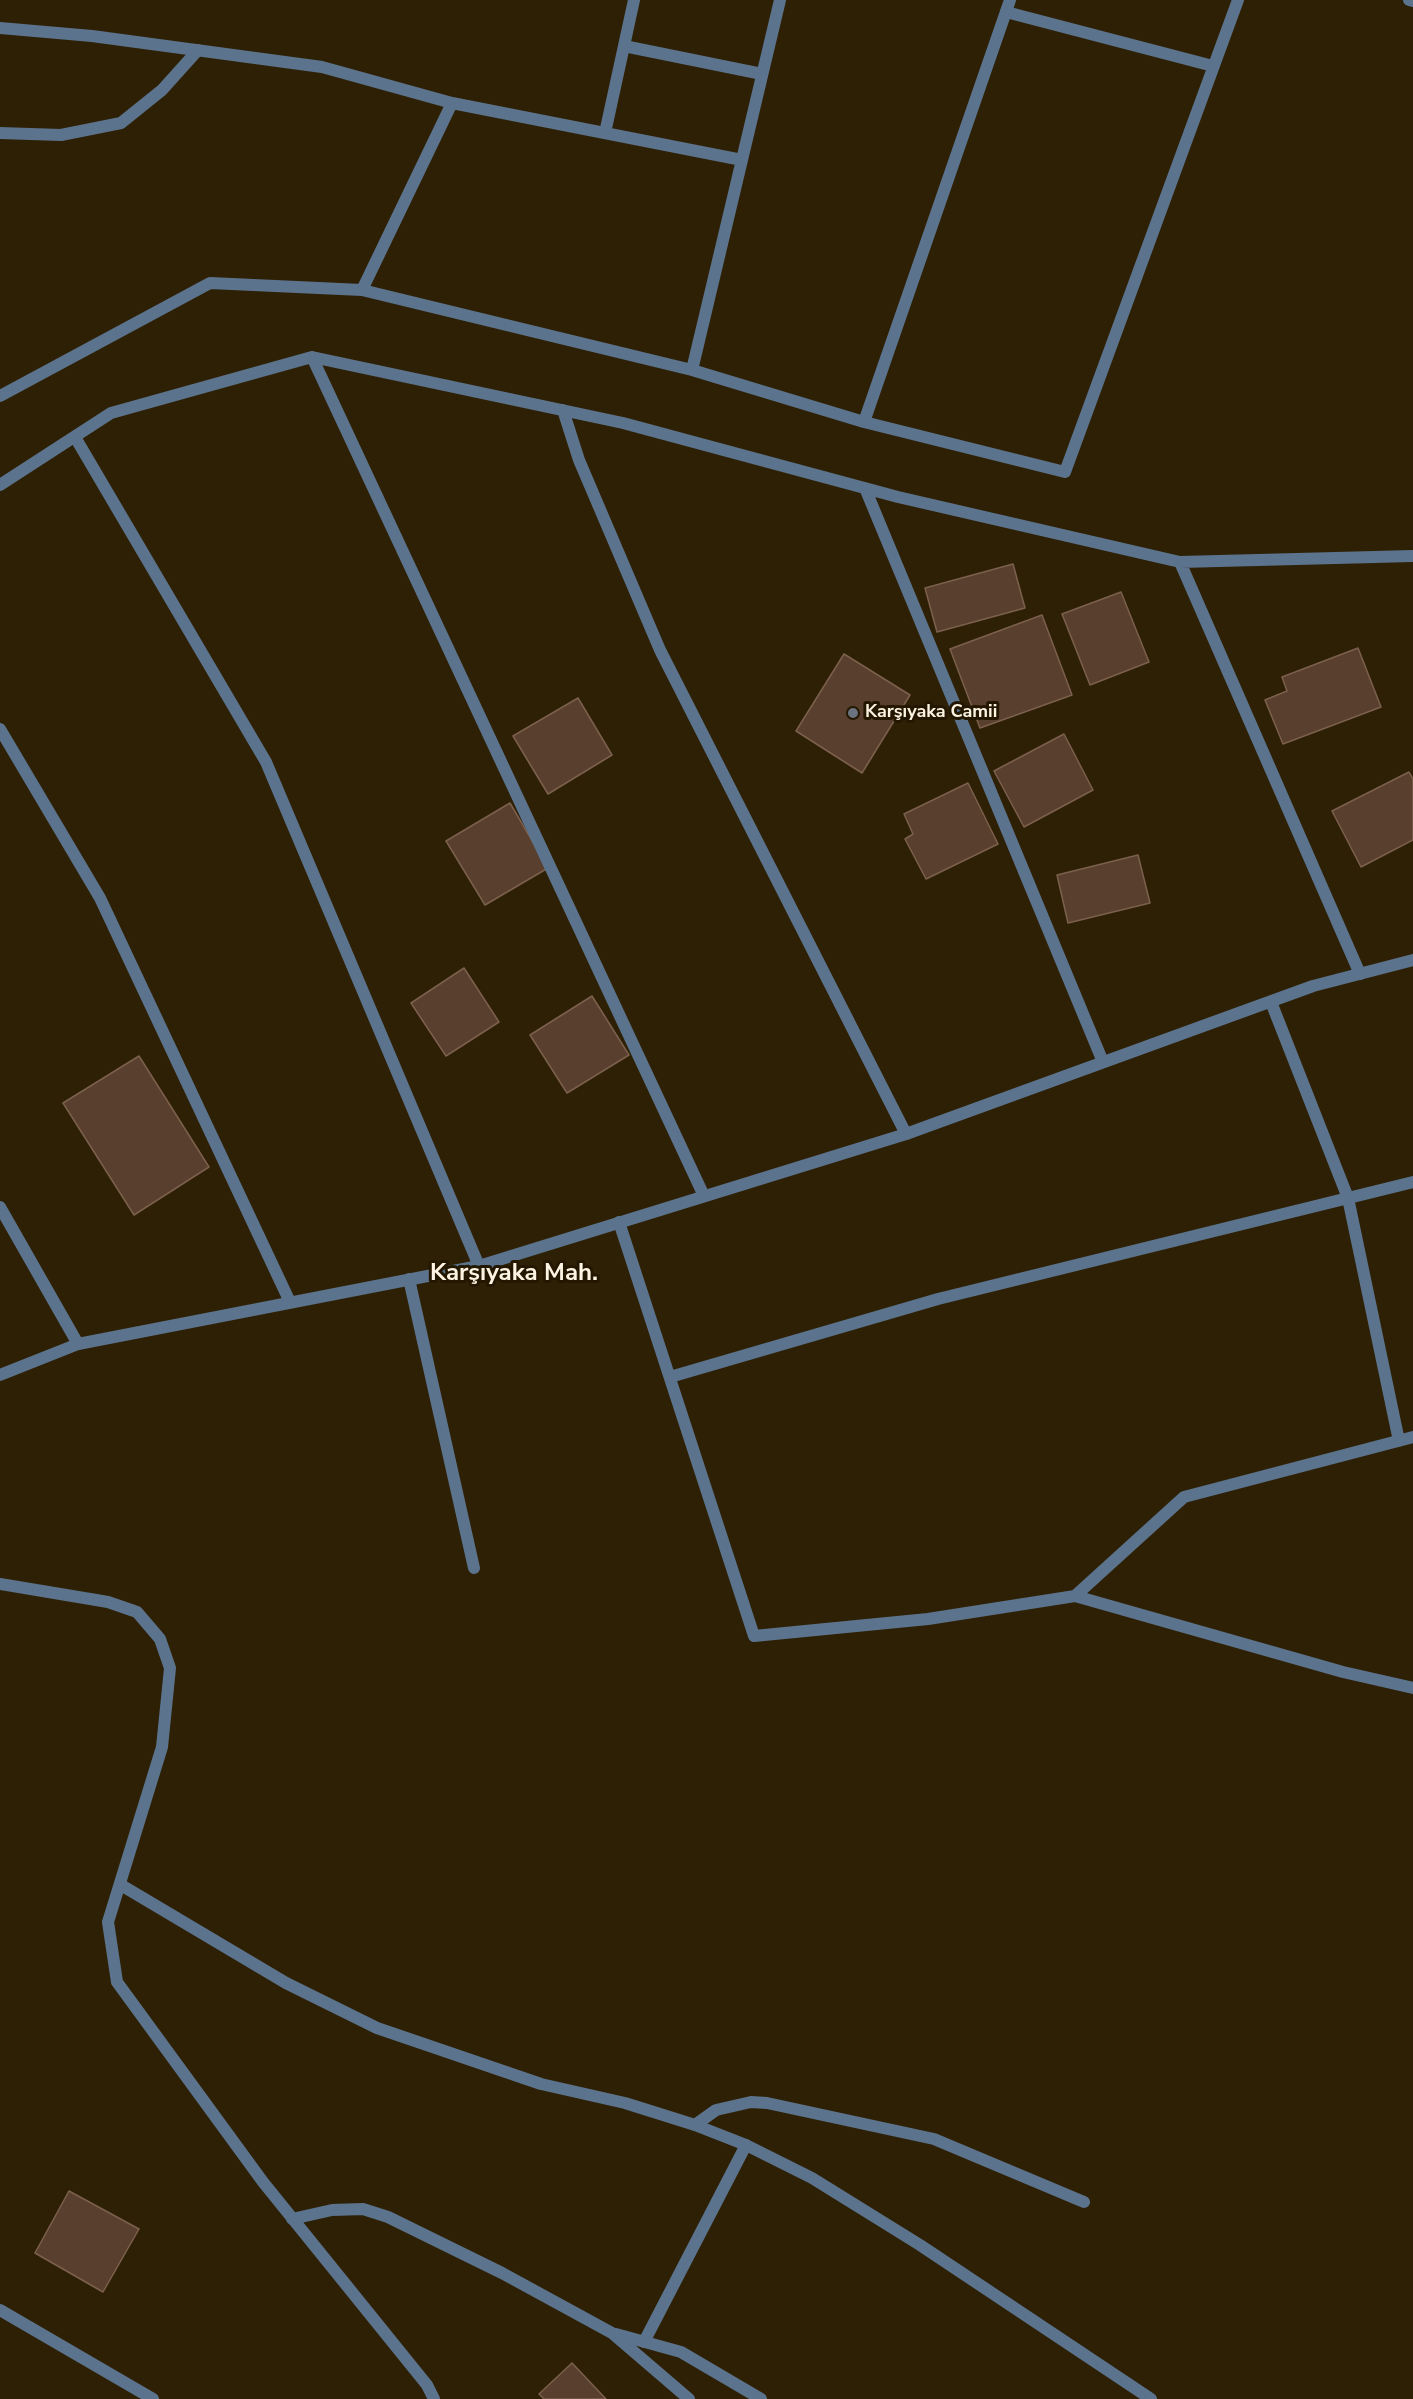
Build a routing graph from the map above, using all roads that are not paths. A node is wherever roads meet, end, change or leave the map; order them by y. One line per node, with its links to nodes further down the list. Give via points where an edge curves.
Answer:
1 (633, 0): 6 (street)
2 (780, 0): 9 (street)
3 (1238, 0): 8 (street)
4 (1008, 6): 8 (street); 19 (street)
5 (0, 28): 7 (street)
6 (624, 46): 9 (street); 12 (street)
7 (198, 51): 10 (street, via 322,67); 11 (street, via 162,90 121,123 61,135)
8 (1213, 66): 19 (street, via 1065,472)
9 (762, 74): 13 (street)
10 (452, 103): 12 (street); 14 (street)
11 (0, 133)
12 (605, 133): 13 (street)
13 (742, 160): 16 (street)
14 (362, 290): 16 (street); 17 (street, via 210,283)
15 (312, 357): 18 (street); 20 (street, via 111,413); 32 (street)
16 (692, 370): 19 (street)
17 (0, 396)
18 (563, 410): 22 (street); 30 (street, via 579,460 660,650)
19 (864, 422)
20 (75, 437): 21 (street); 36 (street, via 266,762)
21 (0, 484)
22 (865, 488): 24 (street); 29 (street)
23 (1413, 556): 24 (street)
24 (1179, 562): 27 (street)
25 (0, 729): 38 (street, via 100,898)
26 (1413, 960): 27 (street)
27 (1360, 974): 28 (street)
28 (1271, 1002): 29 (street); 33 (street)
29 (1103, 1062): 30 (street)
30 (906, 1134): 32 (street)
31 (1413, 1182): 33 (street)
32 (704, 1196): 35 (street)
33 (1348, 1198): 41 (street, via 938,1299); 43 (street)
34 (0, 1208): 39 (street)
35 (620, 1222): 36 (street); 41 (street)
36 (479, 1266): 37 (street)
37 (409, 1279): 38 (street); 44 (street)
38 (290, 1302): 39 (street)
39 (78, 1344): 40 (street)
40 (0, 1375)
41 (670, 1377): 46 (street, via 754,1636 928,1619)
42 (1413, 1437): 43 (street)
43 (1399, 1441): 46 (street, via 1184,1497)
44 (474, 1568)
45 (0, 1584): 48 (street, via 108,1602 137,1612 160,1639 170,1668 162,1747)
46 (1076, 1596): 47 (street, via 1343,1672)
47 (1413, 1688)
48 (121, 1885): 49 (street, via 286,1983 377,2028 541,2084 625,2103); 52 (street, via 108,1922 117,1982)
49 (695, 2125): 50 (street); 51 (street, via 716,2110 751,2102 767,2103 934,2139)
50 (746, 2145): 55 (street); 60 (street, via 812,2178 920,2245)
51 (1084, 2202)
52 (292, 2219): 54 (street, via 332,2210 363,2209 388,2217); 57 (street, via 427,2385)
53 (0, 2310): 56 (street)
54 (612, 2333): 55 (street); 58 (street)
55 (644, 2342): 59 (street, via 681,2352)
56 (153, 2399)
57 (434, 2399)
58 (689, 2399)
59 (761, 2399)
60 (1151, 2399)

